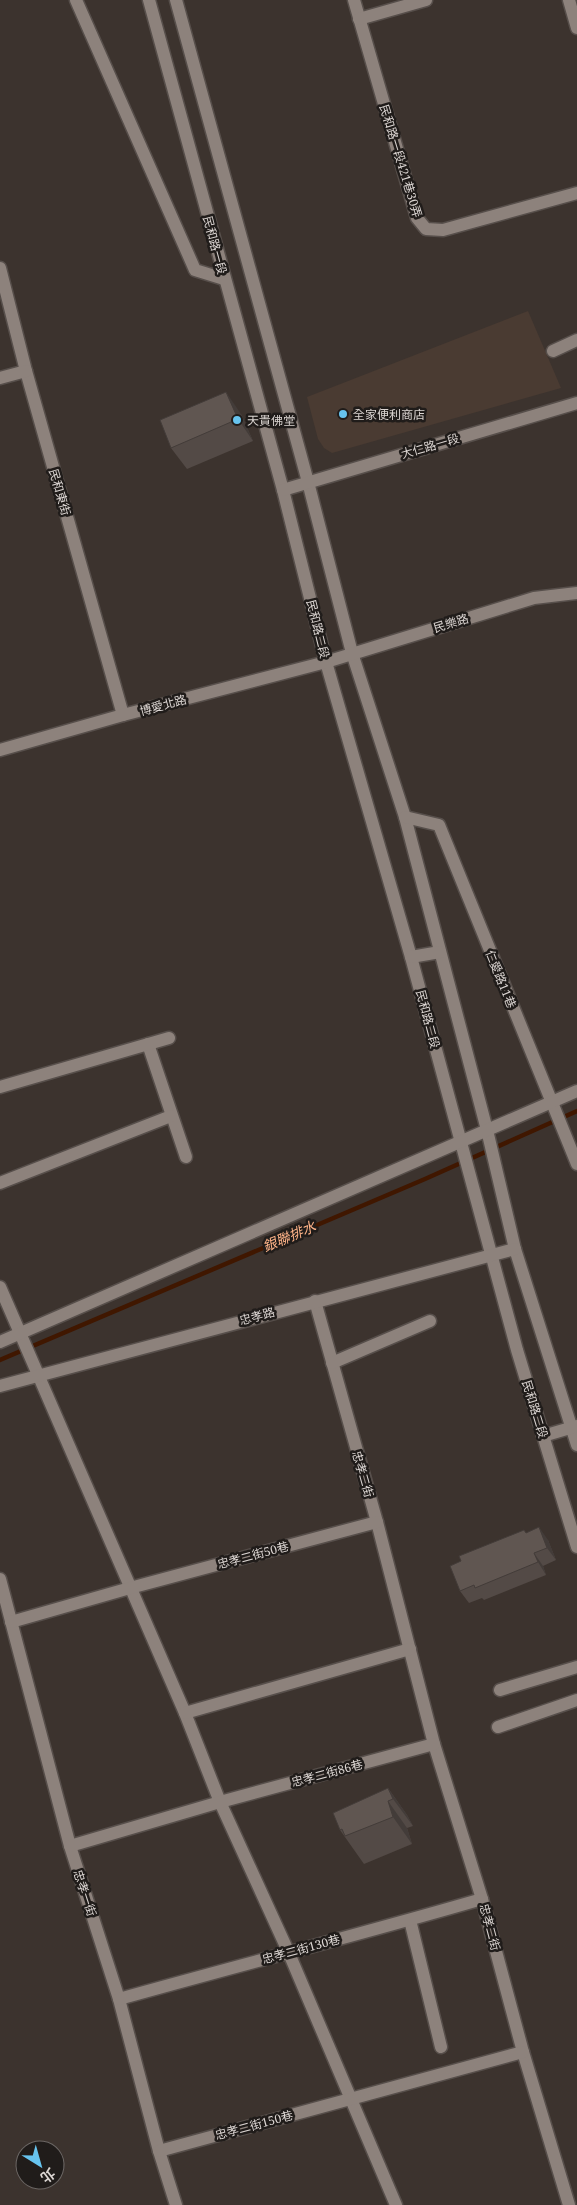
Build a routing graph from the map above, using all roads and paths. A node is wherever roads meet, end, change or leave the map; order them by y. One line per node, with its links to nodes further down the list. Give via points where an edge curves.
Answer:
1 (76, 0): 11 (street, via 195,270)
2 (149, 0): 11 (street, 民和路一段)
3 (176, 0): 17 (street)
4 (354, 0): 7 (street, 民和路一段421巷30弄)
5 (426, 0): 7 (street)
6 (569, 0): 8 (street)
7 (359, 19): 9 (street, 民和路一段421巷30弄, via 417,218 426,229 443,230)
8 (577, 28)
9 (577, 193)
10 (0, 268): 14 (street, 民和東街)
11 (224, 279): 18 (street, 民和路一段)
12 (577, 340): 13 (street)
13 (553, 351)
14 (26, 371): 15 (street); 22 (street, 民和東街)
15 (0, 378)
16 (577, 403): 17 (street, 大仁路一段)
17 (308, 482): 18 (street, 大仁路一段); 20 (street)
18 (283, 490): 21 (street, 民和路二段)
19 (577, 594): 20 (street, 民樂路, via 534,598)
20 (352, 653): 21 (street, 民樂路); 24 (street)
21 (326, 662): 22 (street, 博愛北路); 26 (street, 民和路二段)
22 (124, 715): 23 (street, 博愛北路)
23 (0, 750)
24 (405, 818): 25 (street); 31 (street, 仁愛路11巷, via 439,825)
25 (440, 952): 26 (street); 33 (street)
26 (411, 957): 34 (street, 民和路二段)
27 (169, 1038): 28 (street)
28 (148, 1044): 29 (street); 32 (street)
29 (0, 1087)
30 (577, 1091): 31 (street)
31 (551, 1103): 33 (street); 36 (street, 仁愛路11巷)
32 (171, 1116): 35 (street); 37 (street)
33 (486, 1130): 34 (street); 38 (street)
34 (462, 1143): 39 (street, 民和路二段); 43 (street)
35 (186, 1157)
36 (577, 1164)
37 (0, 1183)
38 (515, 1249): 39 (street, 忠孝路); 48 (street)
39 (491, 1255): 41 (street, 忠孝路); 49 (street, 民和路二段)
40 (0, 1287): 43 (street)
41 (315, 1301): 45 (street, 忠孝二街); 46 (street, 忠孝路)
42 (430, 1322): 45 (street)
43 (20, 1334): 44 (street); 46 (street)
44 (0, 1342)
45 (332, 1363): 51 (street, 忠孝二街)
46 (38, 1376): 47 (street, 忠孝路); 54 (street)
47 (0, 1386)
48 (575, 1427): 49 (street); 50 (street)
49 (543, 1436): 52 (street, 民和路二段)
50 (577, 1445)
51 (377, 1522): 54 (street, 忠孝二街50巷); 56 (street, 忠孝二街)
52 (577, 1547)
53 (0, 1579): 55 (street, 忠孝一街)
54 (130, 1588): 55 (street, 忠孝二街50巷); 60 (street)
55 (11, 1622): 64 (street, 忠孝一街)
56 (410, 1648): 60 (street); 62 (street, 忠孝二街)
57 (577, 1667): 58 (street)
58 (500, 1690)
59 (577, 1700): 61 (street)
60 (185, 1713): 63 (street)
61 (498, 1727)
62 (434, 1744): 63 (street, 忠孝二街86巷); 65 (street, 忠孝二街)
63 (220, 1802): 64 (street, 忠孝二街86巷); 67 (street)
64 (70, 1846): 68 (street, 忠孝一街)
65 (482, 1899): 66 (street, 忠孝二街130巷); 70 (street, 忠孝二街)
66 (410, 1920): 67 (street, 忠孝二街130巷); 69 (street)
67 (288, 1952): 68 (street, 忠孝二街130巷); 71 (street)
68 (119, 1998): 72 (street, 忠孝一街)
69 (441, 2047)
70 (523, 2052): 71 (street, 忠孝二街150巷); 75 (street, 忠孝二街)
71 (350, 2100): 72 (street, 忠孝二街150巷); 74 (street)
72 (159, 2151): 73 (street, 忠孝一街)
73 (176, 2205)
74 (396, 2205)
75 (569, 2205)

